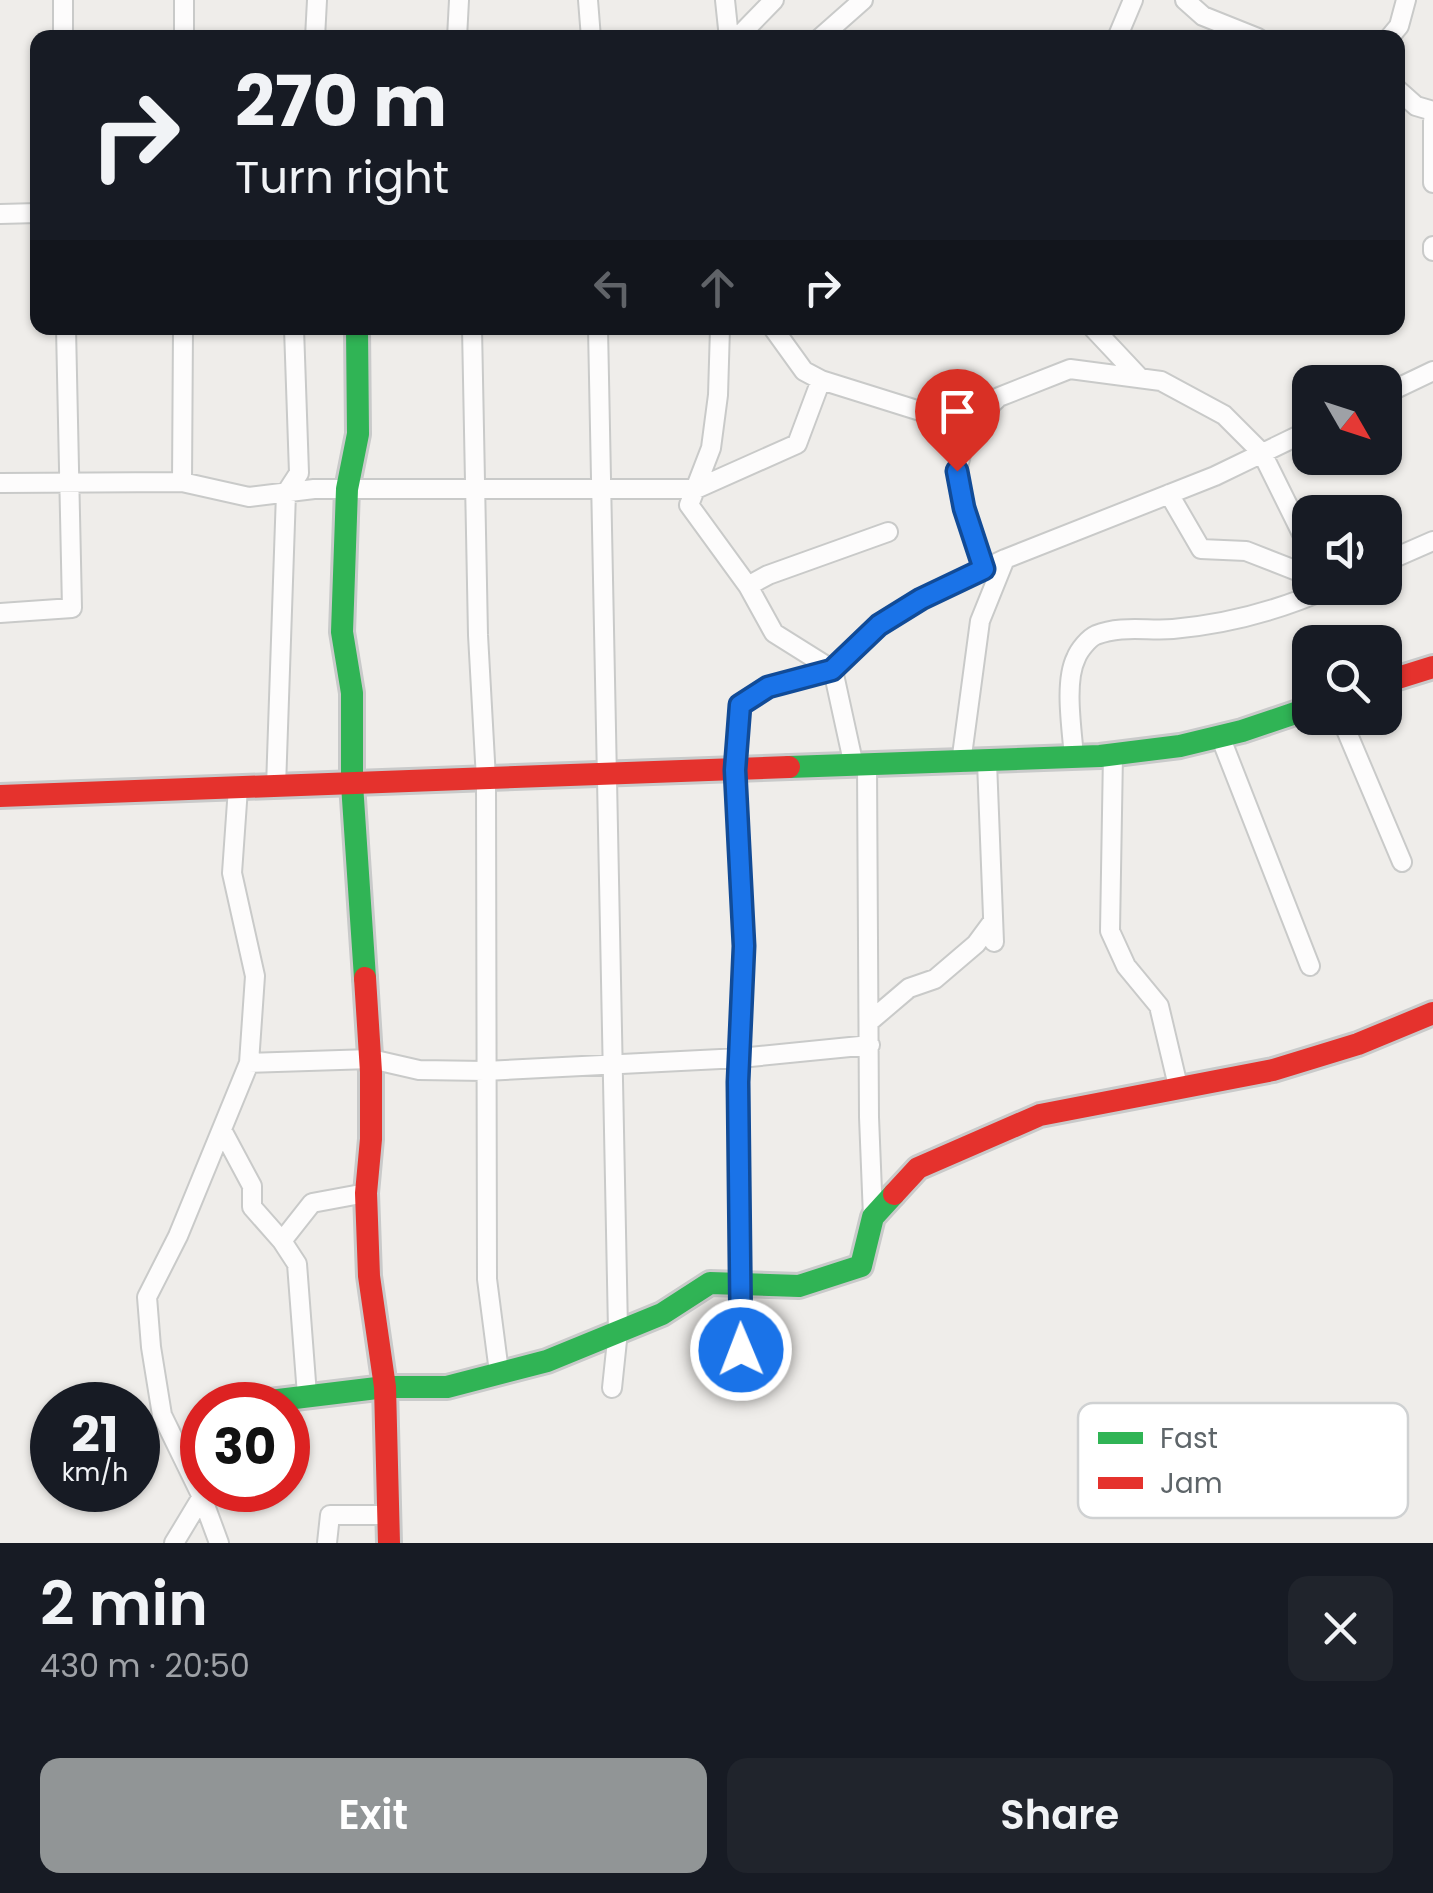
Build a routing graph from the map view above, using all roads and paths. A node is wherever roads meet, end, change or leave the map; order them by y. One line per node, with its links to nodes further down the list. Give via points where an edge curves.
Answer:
1 (62, 0): 12 (street)
2 (184, 0): 13 (street)
3 (316, 0): 14 (street)
4 (459, 0): 15 (street)
5 (588, 0): 16 (street)
6 (724, 0): 17 (street)
7 (774, 0): 18 (street)
8 (863, 0): 19 (street)
9 (1133, 0): 20 (street)
10 (1185, 0): 21 (street)
11 (1406, 0): 22 (street)
12 (63, 30)
13 (184, 30)
14 (315, 30)
15 (457, 30)
16 (590, 30)
17 (727, 30)
18 (745, 30)
19 (829, 30)
20 (1120, 30)
21 (1238, 30)
22 (1395, 30)
23 (1405, 96): 24 (street)
24 (1433, 111)
25 (1433, 121): 26 (street)
26 (1433, 183)
27 (30, 213): 28 (street)
28 (0, 214)
29 (66, 335): 47 (street)
30 (183, 335): 45 (street)
31 (294, 335): 52 (street, via 299,472)
32 (357, 335): 48 (street, via 358,434)
33 (472, 335): 51 (street)
34 (598, 335): 49 (street)
35 (720, 335): 50 (street, via 711,448)
36 (778, 335): 40 (street, via 804,371)
37 (1100, 335): 39 (street)
38 (1433, 371): 41 (street)
39 (1140, 378): 42 (street, via 1070,369 1000,397); 44 (street, via 1161,381 1224,415)
40 (821, 380): 42 (street); 50 (street, via 798,444)
41 (1402, 386)
42 (968, 426): 59 (street, via 957,471)
43 (1292, 439): 44 (street)
44 (1262, 453): 53 (street); 54 (street)
45 (182, 482): 47 (street); 52 (street, via 249,497)
46 (0, 483): 47 (street)
47 (69, 484): 63 (street, via 72,608)
48 (347, 489): 51 (street); 52 (street); 78 (street, via 342,632 352,694)
49 (600, 489): 50 (street); 51 (street); 76 (street)
50 (696, 489): 61 (street, via 689,506)
51 (476, 490): 77 (street)
52 (286, 493): 79 (street)
53 (1170, 494): 58 (street); 60 (street, via 1201,550 1246,551)
54 (1292, 514)
55 (888, 532): 61 (street)
56 (1433, 540): 57 (street)
57 (1402, 554)
58 (1005, 559): 59 (street); 72 (street, via 980,620)
59 (984, 569): 65 (street, via 879,625)
60 (1292, 569)
61 (748, 586): 65 (street, via 774,633)
62 (1292, 604): 71 (street, via 1221,622 1092,636 1075,658)
63 (0, 613)
64 (1433, 667): 66 (street)
65 (832, 670): 74 (street); 75 (street, via 768,687 740,705)
66 (1402, 677)
67 (1292, 714): 69 (street)
68 (1347, 735): 82 (street)
69 (1220, 736): 70 (street); 85 (street)
70 (1113, 754): 71 (street); 94 (street, via 1110,931 1126,966 1159,1006)
71 (1074, 758): 73 (street)
72 (962, 762): 73 (street); 74 (street)
73 (987, 762): 83 (street)
74 (861, 766): 75 (street); 87 (street)
75 (735, 770): 76 (street); 89 (street, via 744,946)
76 (605, 775): 77 (street); 92 (street)
77 (486, 779): 78 (street); 93 (street)
78 (352, 784): 79 (street); 90 (street)
79 (276, 787): 80 (street)
80 (238, 788): 81 (street); 91 (street, via 232,873 255,976)
81 (0, 796)
82 (1402, 862)
83 (993, 921): 84 (street); 87 (street, via 936,979 908,988)
84 (994, 942)
85 (1310, 966)
86 (1433, 1013): 94 (street, via 1273,1070)
87 (870, 1022): 88 (street)
88 (870, 1045): 89 (street); 97 (street)
89 (740, 1058): 92 (street); 99 (street)
90 (370, 1059): 91 (street); 93 (street, via 419,1070); 96 (street)
91 (249, 1063): 95 (street)
92 (612, 1063): 93 (street); 100 (street)
93 (485, 1071): 101 (street, via 486,1278)
94 (1178, 1086): 97 (street, via 1040,1115 918,1168)
95 (222, 1130): 98 (street, via 252,1186 252,1207); 107 (street, via 147,1297 162,1414)
96 (366, 1192): 98 (street, via 312,1203); 104 (street, via 369,1276)
97 (873, 1217): 99 (street, via 860,1266 799,1286)
98 (282, 1241): 102 (street, via 297,1264)
99 (740, 1284): 100 (street, via 710,1283 662,1314); 103 (street)
100 (618, 1331): 101 (street, via 547,1361); 105 (street)
101 (499, 1372): 104 (street, via 447,1387)
102 (306, 1382)
103 (741, 1383)
104 (386, 1387): 106 (street); 110 (street)
105 (612, 1388)
106 (310, 1395)
107 (180, 1448)
108 (193, 1512): 111 (street)
109 (210, 1512): 112 (street)
110 (388, 1516): 113 (street, via 330,1514); 114 (street)
111 (174, 1543)
112 (219, 1543)
113 (328, 1543)
114 (389, 1543)

